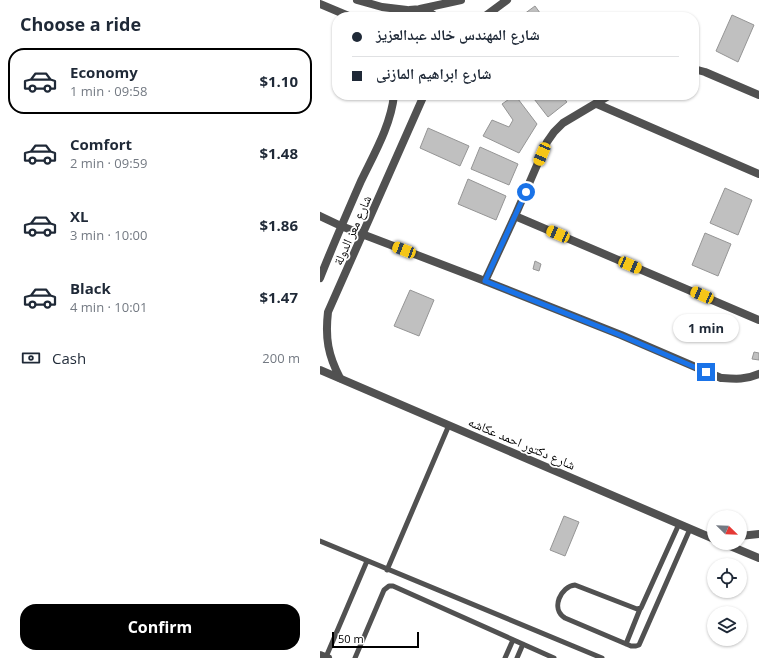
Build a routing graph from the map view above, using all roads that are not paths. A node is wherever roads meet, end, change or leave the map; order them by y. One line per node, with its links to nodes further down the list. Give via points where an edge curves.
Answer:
1 (357, 0): 6 (street, via 382,8)
2 (461, 0): 5 (street)
3 (507, 0): 10 (street)
4 (320, 4): 7 (street)
5 (418, 9): 6 (street); 9 (street)
6 (407, 10): 8 (street)
7 (339, 12)
8 (404, 12)
9 (429, 12)
10 (491, 12)
11 (699, 70): 12 (street)
12 (759, 95)
13 (393, 100): 20 (street, شارع معز الدولة, via 383,134)
14 (422, 100): 21 (street, شارع معز الدولة)
15 (603, 100): 16 (street)
16 (597, 104): 17 (street); 19 (street, via 563,123 554,132 547,142)
17 (759, 174)
18 (320, 216): 20 (street)
19 (515, 216): 23 (street); 24 (street)
20 (341, 226): 21 (street); 22 (street, شارع معز الدولة)
21 (363, 234): 23 (street); 27 (street, شارع معز الدولة, via 328,312 328,346 332,363)
22 (320, 278)
23 (485, 281): 26 (street, via 721,378 736,380 752,378)
24 (759, 320)
25 (320, 370): 27 (street, شارع دكتور احمد عكاشه)
26 (759, 374)
27 (340, 378): 28 (street, شارع دكتور احمد عكاشه)
28 (449, 425): 29 (street, شارع دكتور احمد عكاشه); 38 (lane)
29 (679, 524): 30 (street, شارع دكتور احمد عكاشه); 39 (lane)
30 (690, 529): 33 (street, شارع دكتور احمد عكاشه); 42 (lane, via 640,642 636,646)
31 (759, 534): 32 (street)
32 (747, 535)
33 (707, 536)
34 (320, 541): 37 (lane)
35 (740, 550): 36 (street)
36 (759, 558)
37 (367, 561): 38 (lane); 44 (lane)
38 (387, 570): 49 (lane)
39 (640, 609): 42 (lane); 42 (lane, via 575,585 564,590 557,605 562,616)
40 (513, 640): 41 (lane); 45 (lane, via 389,586 384,590); 46 (lane)
41 (523, 644): 47 (lane); 48 (lane)
42 (626, 644)
43 (320, 655): 44 (street)
44 (327, 658)
45 (355, 658)
46 (505, 658)
47 (517, 658)
48 (554, 658)
49 (602, 658)

